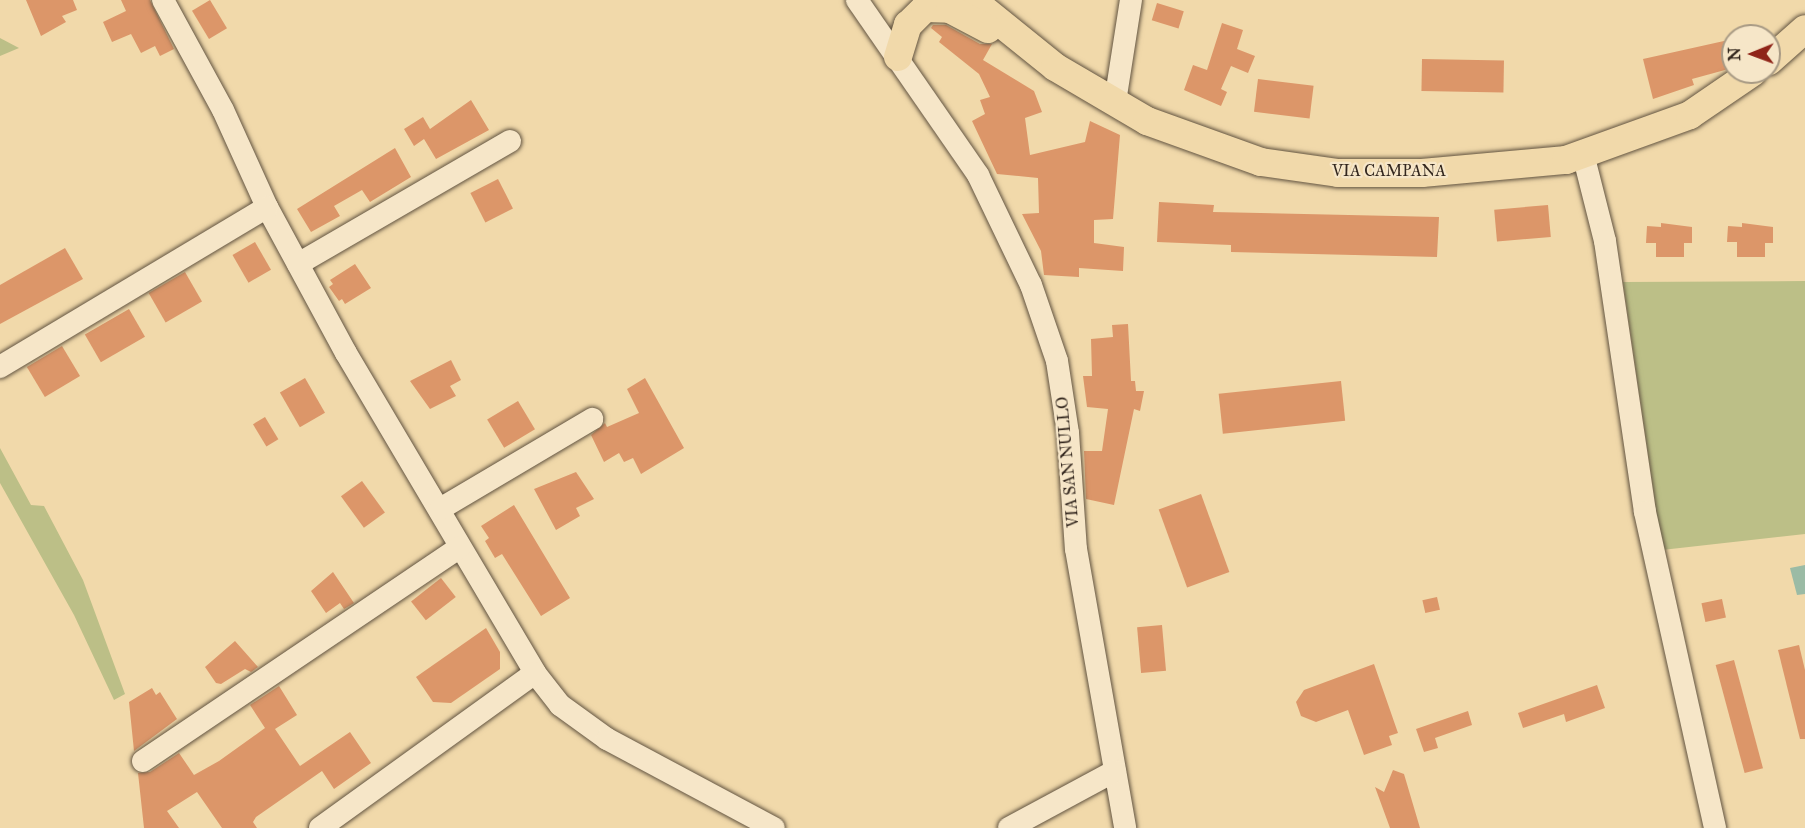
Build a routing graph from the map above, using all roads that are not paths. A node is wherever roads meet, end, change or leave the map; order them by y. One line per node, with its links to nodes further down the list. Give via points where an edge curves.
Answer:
1 (163, 0): 17 (street, via 223,110)
2 (857, 0): 9 (street, VIA SAN NULLO)
3 (876, 0): 9 (street, VIA SAN NULLO)
4 (972, 0): 7 (main road, VIA CAMPANA)
5 (987, 0): 7 (main road, VIA CAMPANA)
6 (1131, 0): 14 (street)
7 (1006, 25): 12 (main road, VIA CAMPANA)
8 (1805, 29): 10 (main road)
9 (880, 31): 11 (street, VIA SAN NULLO)
10 (1781, 50)
11 (898, 57): 12 (main road, via 908,25 916,15 925,8 950,9); 25 (street, VIA SAN NULLO, via 978,175 1031,285 1057,361 1068,433 1076,549)
12 (1055, 67): 14 (main road, VIA CAMPANA)
13 (1735, 84): 16 (main road, VIA CAMPANA, via 1690,115)
14 (1116, 102): 16 (main road, VIA CAMPANA, via 1147,121 1261,162 1338,173 1422,173 1566,160)
15 (510, 141): 18 (street)
16 (1583, 154): 30 (street, via 1605,241 1645,512)
17 (267, 207): 18 (street); 19 (street)
18 (298, 264): 21 (street)
19 (0, 367)
20 (592, 419): 21 (street)
21 (440, 509): 22 (street)
22 (460, 547): 23 (street); 24 (street)
23 (535, 673): 26 (street); 27 (street, via 560,705 607,739)
24 (143, 761)
25 (1115, 771): 28 (street); 29 (street, VIA SAN NULLO)
26 (320, 828)
27 (774, 828)
28 (1009, 828)
29 (1125, 828)
30 (1716, 828)

